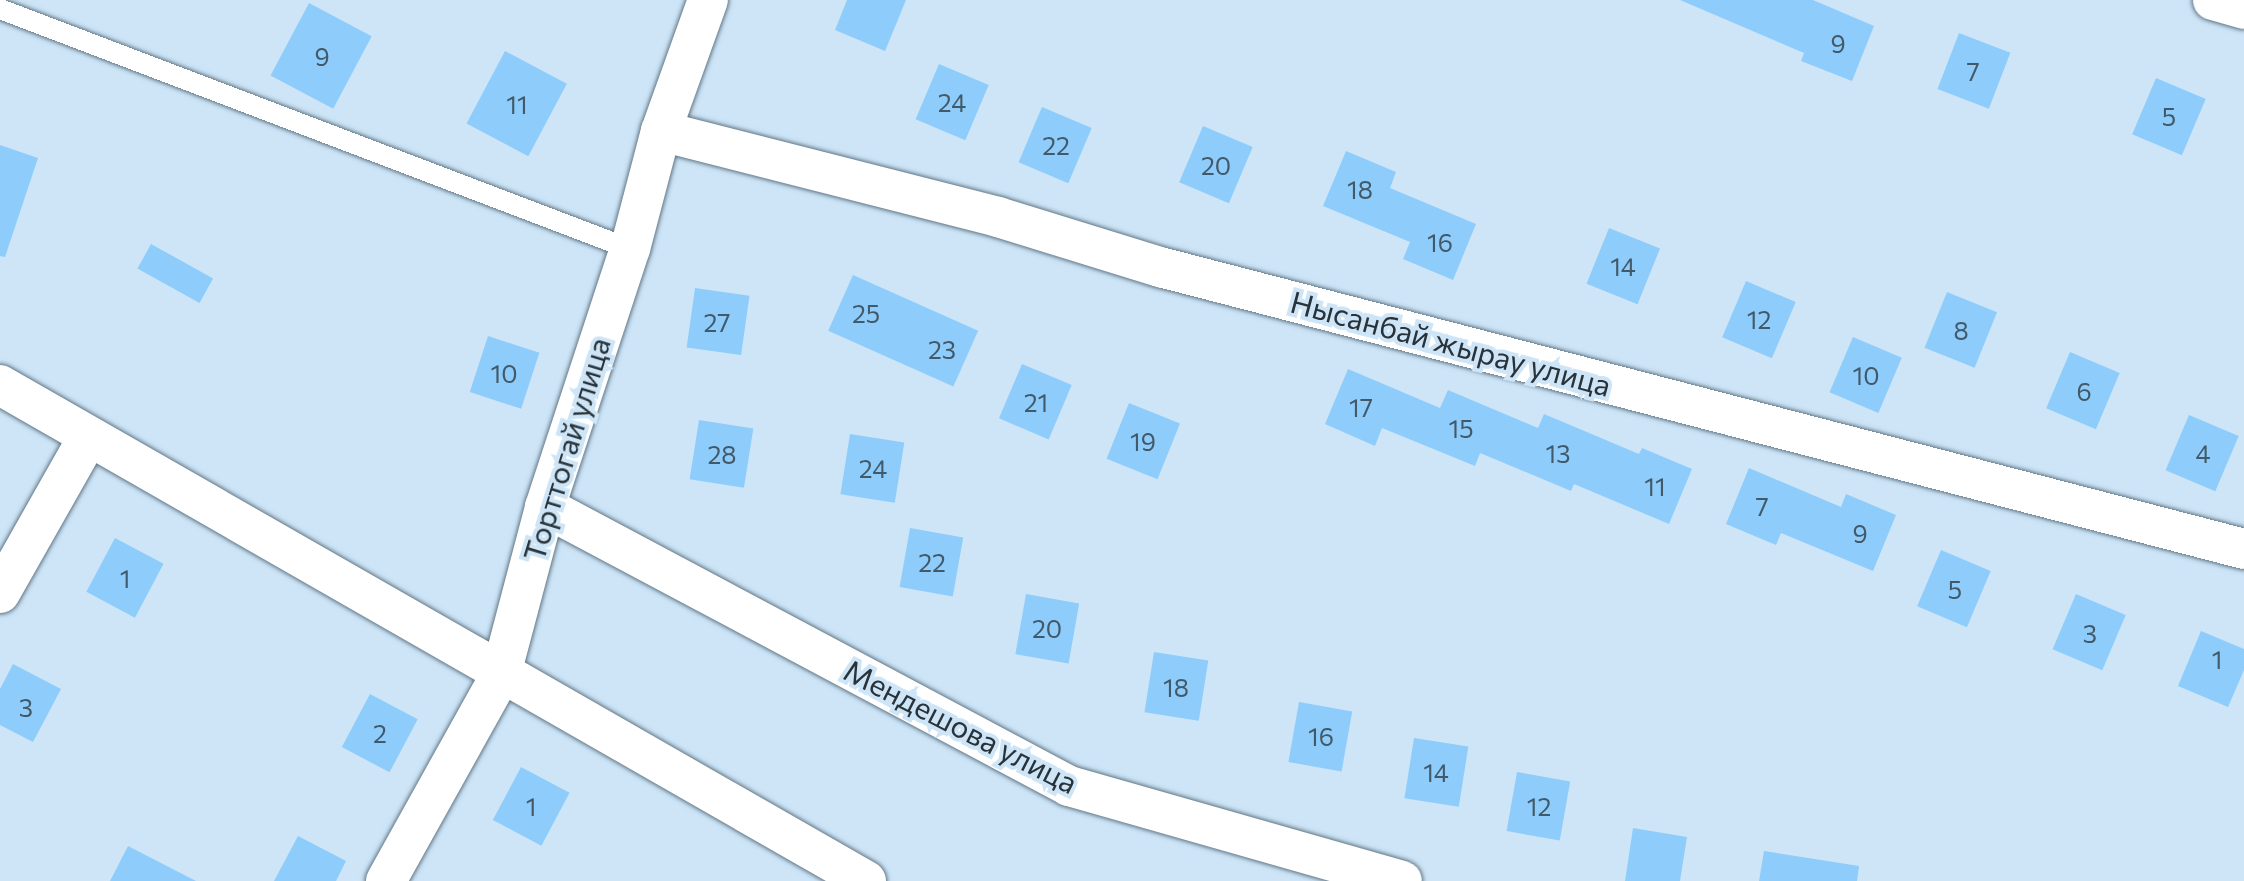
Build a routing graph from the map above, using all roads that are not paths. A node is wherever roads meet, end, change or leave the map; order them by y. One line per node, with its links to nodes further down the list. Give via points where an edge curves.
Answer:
1 (708, 0): 5 (street, Торттогай улица)
2 (2214, 0): 3 (street)
3 (2244, 8)
4 (0, 9): 6 (lane)
5 (661, 131): 6 (street, Торттогай улица); 10 (street, Нысанбай жырау улица, via 998,218 1160,268)
6 (630, 250): 9 (street, Торттогай улица)
7 (0, 385): 8 (street)
8 (89, 436): 11 (street); 12 (street)
9 (545, 507): 12 (street, Торттогай улица); 15 (street, Мендешова улица, via 1069,786)
10 (2244, 549)
11 (0, 594)
12 (501, 674): 13 (street, Торттогай улица); 14 (street)
13 (386, 881)
14 (866, 881)
15 (1402, 881)

